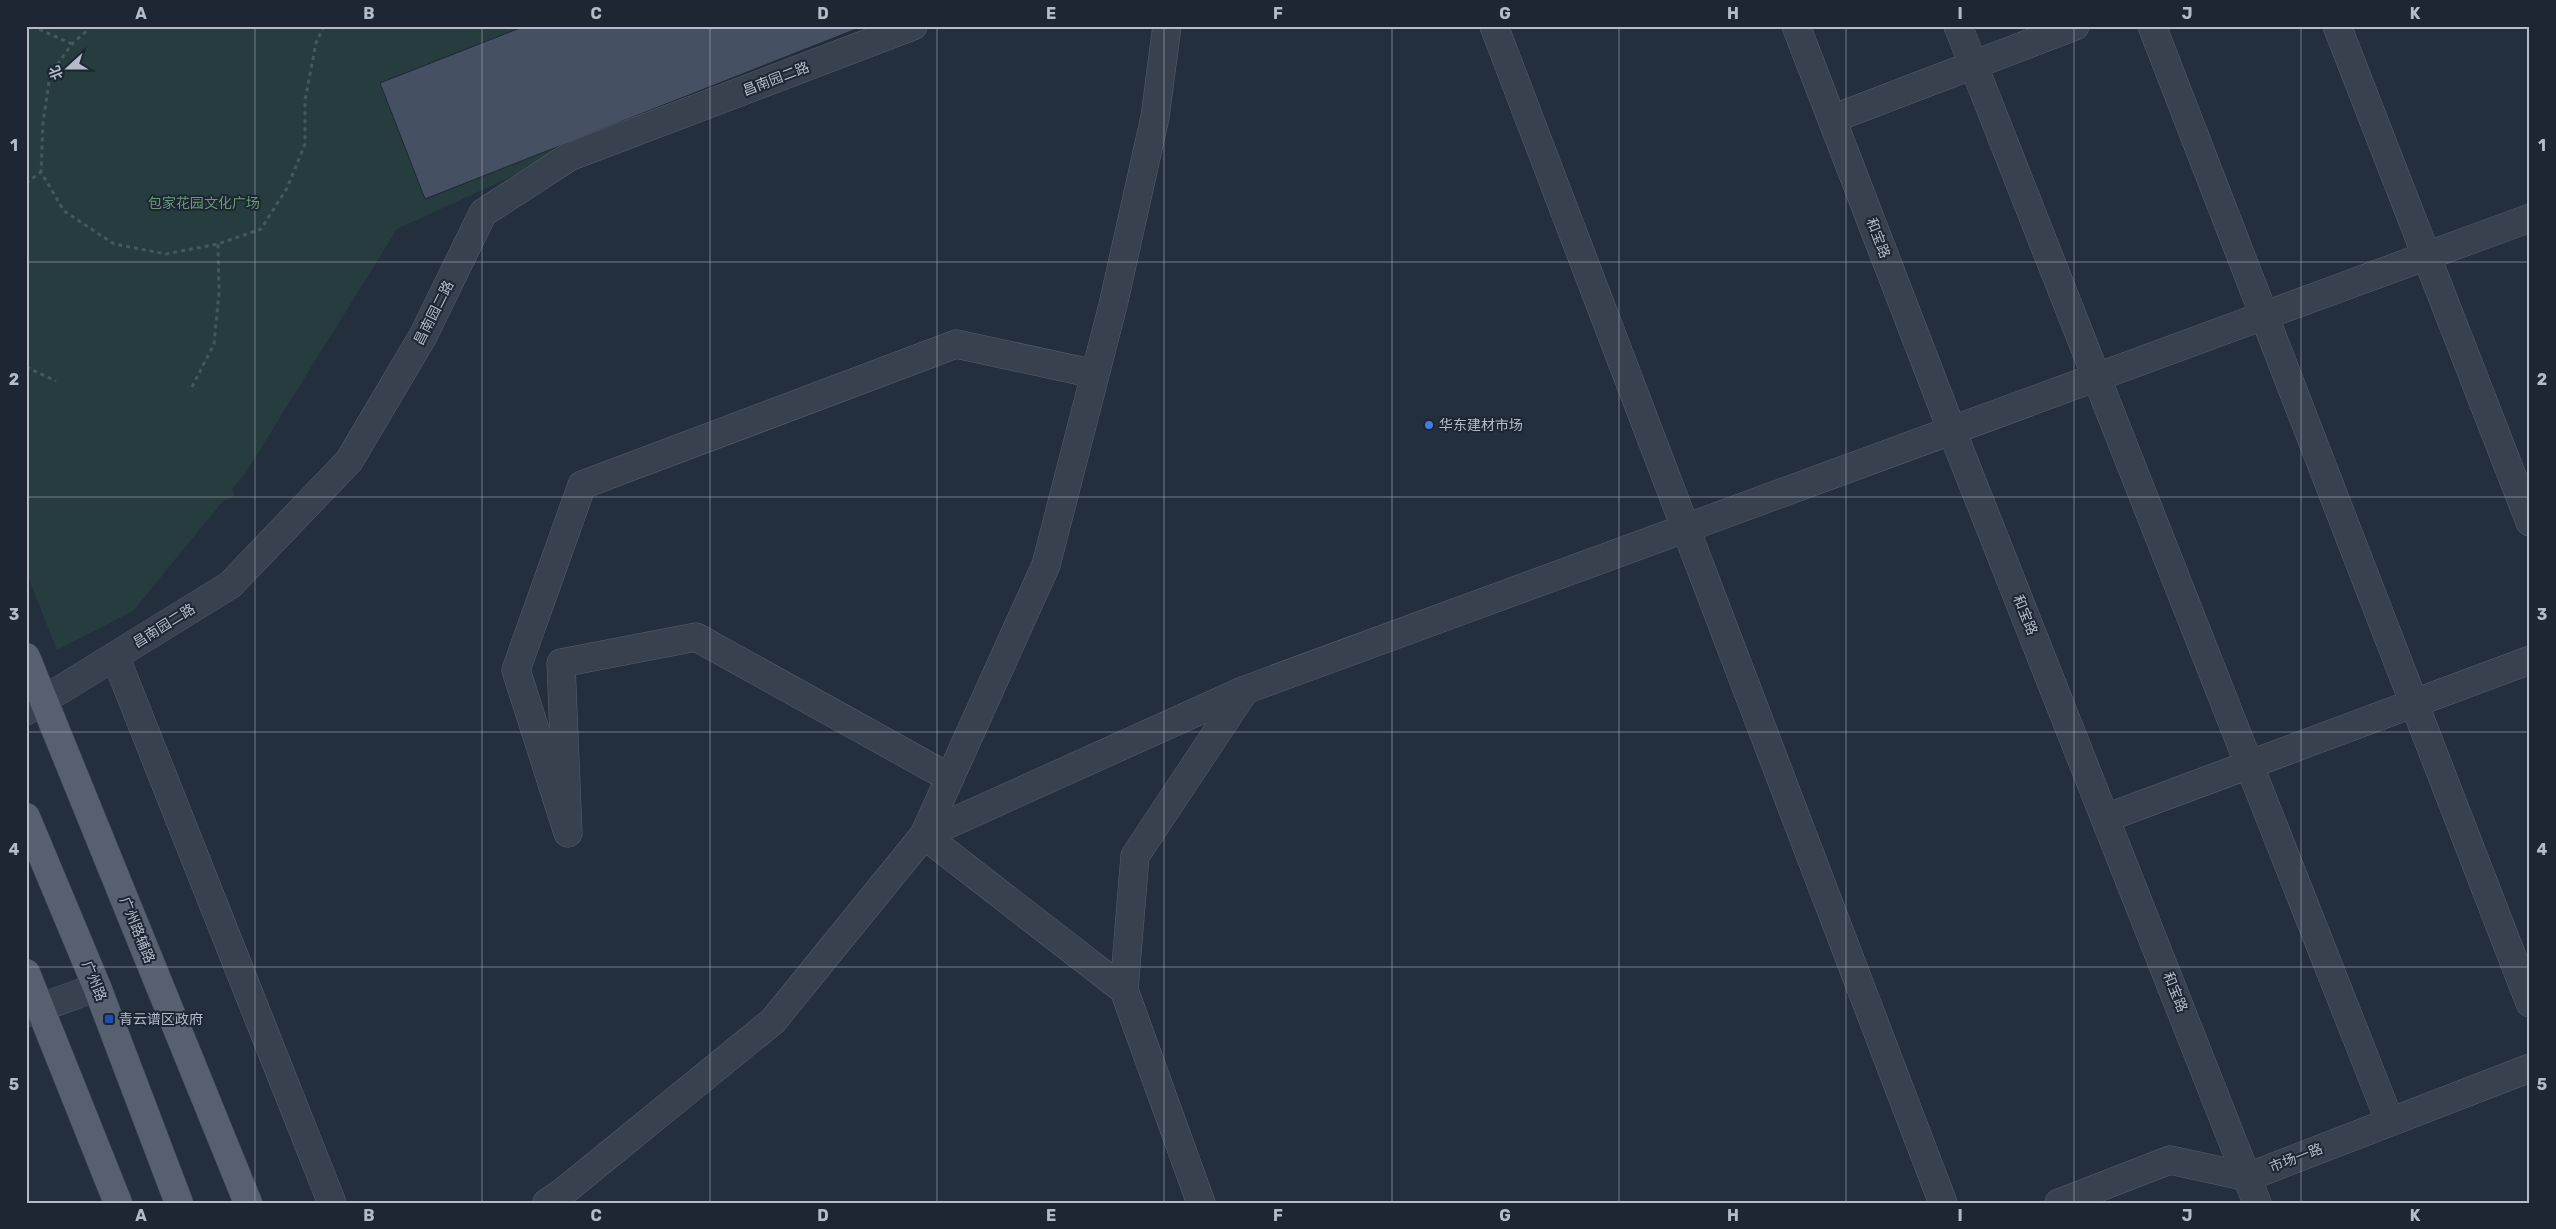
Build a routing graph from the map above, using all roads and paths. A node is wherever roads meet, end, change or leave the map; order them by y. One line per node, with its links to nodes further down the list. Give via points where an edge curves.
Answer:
1 (32, 26): 12 (path)
2 (92, 26): 12 (path)
3 (324, 26): 18 (path, via 316,42 305,100 305,144 287,188 261,229)
4 (913, 26): 29 (street, 昌南园二路, via 569,157 483,213 423,336 349,461 230,585)
5 (1167, 26): 22 (street, via 1155,117)
6 (1494, 26): 28 (street)
7 (1796, 26): 14 (street, 和宝路)
8 (1958, 26): 13 (street)
9 (2075, 26): 13 (street)
10 (2152, 26): 20 (street)
11 (2337, 26): 19 (street)
12 (72, 44): 15 (path, via 50,75 43,123)
13 (1973, 65): 14 (street); 23 (street)
14 (1832, 119): 26 (street, 和宝路)
15 (41, 172): 16 (path); 18 (path, via 64,211 114,244 166,254)
16 (26, 183)
17 (2530, 218): 19 (street)
18 (218, 244): 25 (path, via 219,293 214,344)
19 (2426, 256): 20 (street); 27 (street)
20 (2264, 316): 23 (street); 33 (street)
21 (26, 367): 24 (path)
22 (1096, 374): 36 (street, via 1046,565); 36 (street, via 956,344 582,485 516,670 568,833 561,663 696,637)
23 (2096, 378): 26 (street); 35 (street)
24 (56, 381)
25 (192, 387)
26 (1952, 431): 28 (street); 38 (street, 和宝路)
27 (2530, 522)
28 (1686, 528): 32 (street); 54 (street)
29 (115, 656): 34 (street, 昌南园二路); 51 (street)
30 (26, 657): 34 (main road, 广州路辅路)
31 (2530, 660): 33 (street)
32 (1246, 690): 39 (street); 42 (street, via 1135,856)
33 (2414, 703): 35 (street); 43 (street)
34 (35, 705): 50 (main road, 广州路辅路)
35 (2249, 765): 38 (street); 46 (street)
36 (950, 778): 39 (street)
37 (26, 817): 41 (main road, 广州路)
38 (2106, 818): 47 (street, 和宝路)
39 (924, 835): 42 (street); 52 (street, via 773,1021)
40 (26, 973): 44 (main road)
41 (97, 987): 44 (street); 49 (main road, 广州路)
42 (1124, 990): 53 (street)
43 (2530, 1003)
44 (34, 1011): 48 (main road)
45 (2530, 1068): 46 (street, 市场一路)
46 (2390, 1122): 47 (street, 市场一路)
47 (2248, 1177): 55 (street, via 2170,1160); 56 (street); 57 (street, 和宝路)
48 (118, 1203)
49 (179, 1203)
50 (248, 1203)
51 (332, 1203)
52 (547, 1203)
53 (1201, 1203)
54 (1943, 1203)
55 (2058, 1203)
56 (2239, 1203)
57 (2257, 1203)

